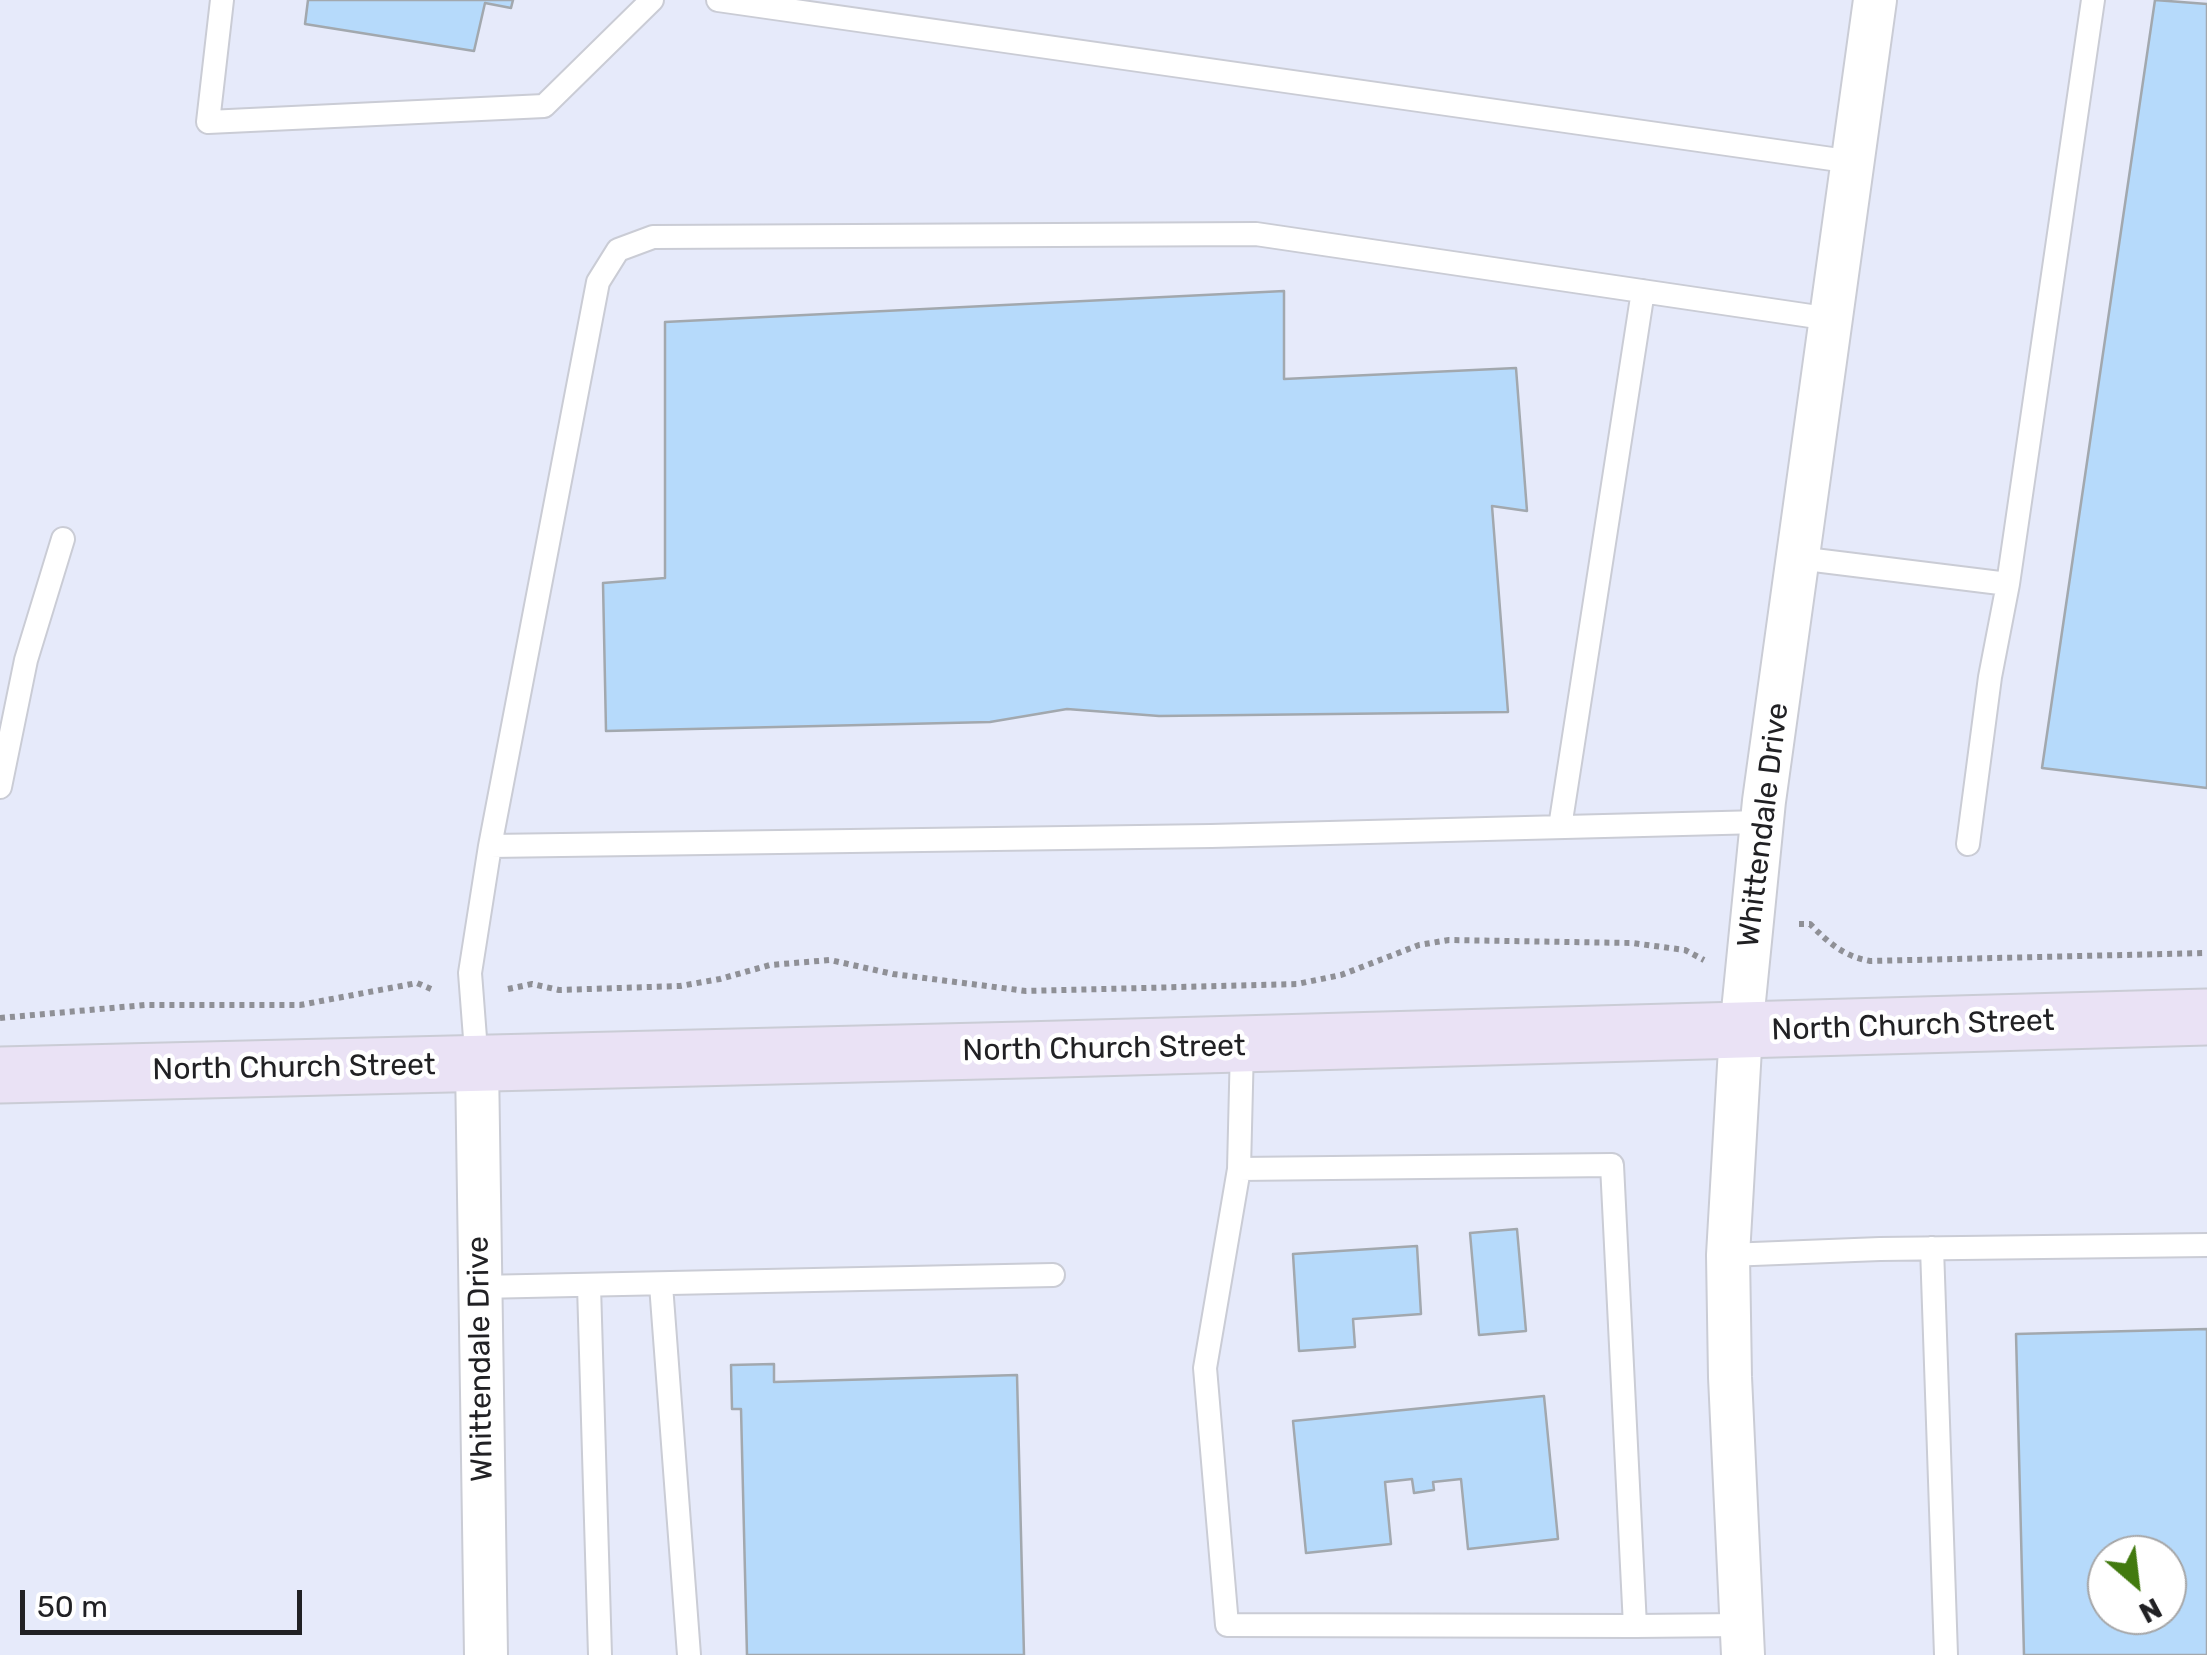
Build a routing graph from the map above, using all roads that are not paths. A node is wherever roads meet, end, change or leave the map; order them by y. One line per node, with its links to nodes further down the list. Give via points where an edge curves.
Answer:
1 (222, 0): 2 (lane, via 208,122 544,106)
2 (652, 0)
3 (718, 0): 6 (lane)
4 (1874, 0): 6 (street, Whittendale Drive)
5 (2093, 0): 11 (lane)
6 (1853, 162): 8 (street, Whittendale Drive)
7 (1642, 291): 8 (lane); 14 (lane); 16 (lane, via 1256,234 653,237 618,250 598,282)
8 (1831, 320): 10 (street, Whittendale Drive)
9 (64, 539): 12 (lane, via 26,660)
10 (1798, 558): 11 (lane); 13 (street, Whittendale Drive)
11 (2008, 584): 15 (lane)
12 (0, 787)
13 (1762, 822): 14 (lane); 18 (street, Whittendale Drive)
14 (1560, 827): 16 (lane)
15 (1968, 844)
16 (490, 846): 20 (lane, via 470,973)
17 (2207, 1018): 18 (main road, North Church Street)
18 (1740, 1031): 19 (main road, North Church Street); 25 (street, Whittendale Drive)
19 (1242, 1046): 20 (main road, North Church Street); 22 (lane)
20 (477, 1064): 21 (main road, North Church Street); 29 (street, Whittendale Drive)
21 (0, 1075)
22 (1239, 1169): 30 (lane, via 1612,1166); 30 (lane, via 1206,1368 1227,1625)
23 (2207, 1245): 24 (lane)
24 (1932, 1248): 25 (lane); 35 (lane)
25 (1728, 1255): 31 (street, Whittendale Drive)
26 (1052, 1276): 27 (lane)
27 (661, 1284): 28 (lane); 34 (lane)
28 (589, 1286): 29 (lane); 33 (lane)
29 (479, 1288): 32 (street, Whittendale Drive)
30 (1635, 1626): 31 (lane)
31 (1742, 1640)
32 (486, 1655)
33 (600, 1655)
34 (689, 1655)
35 (1946, 1655)

